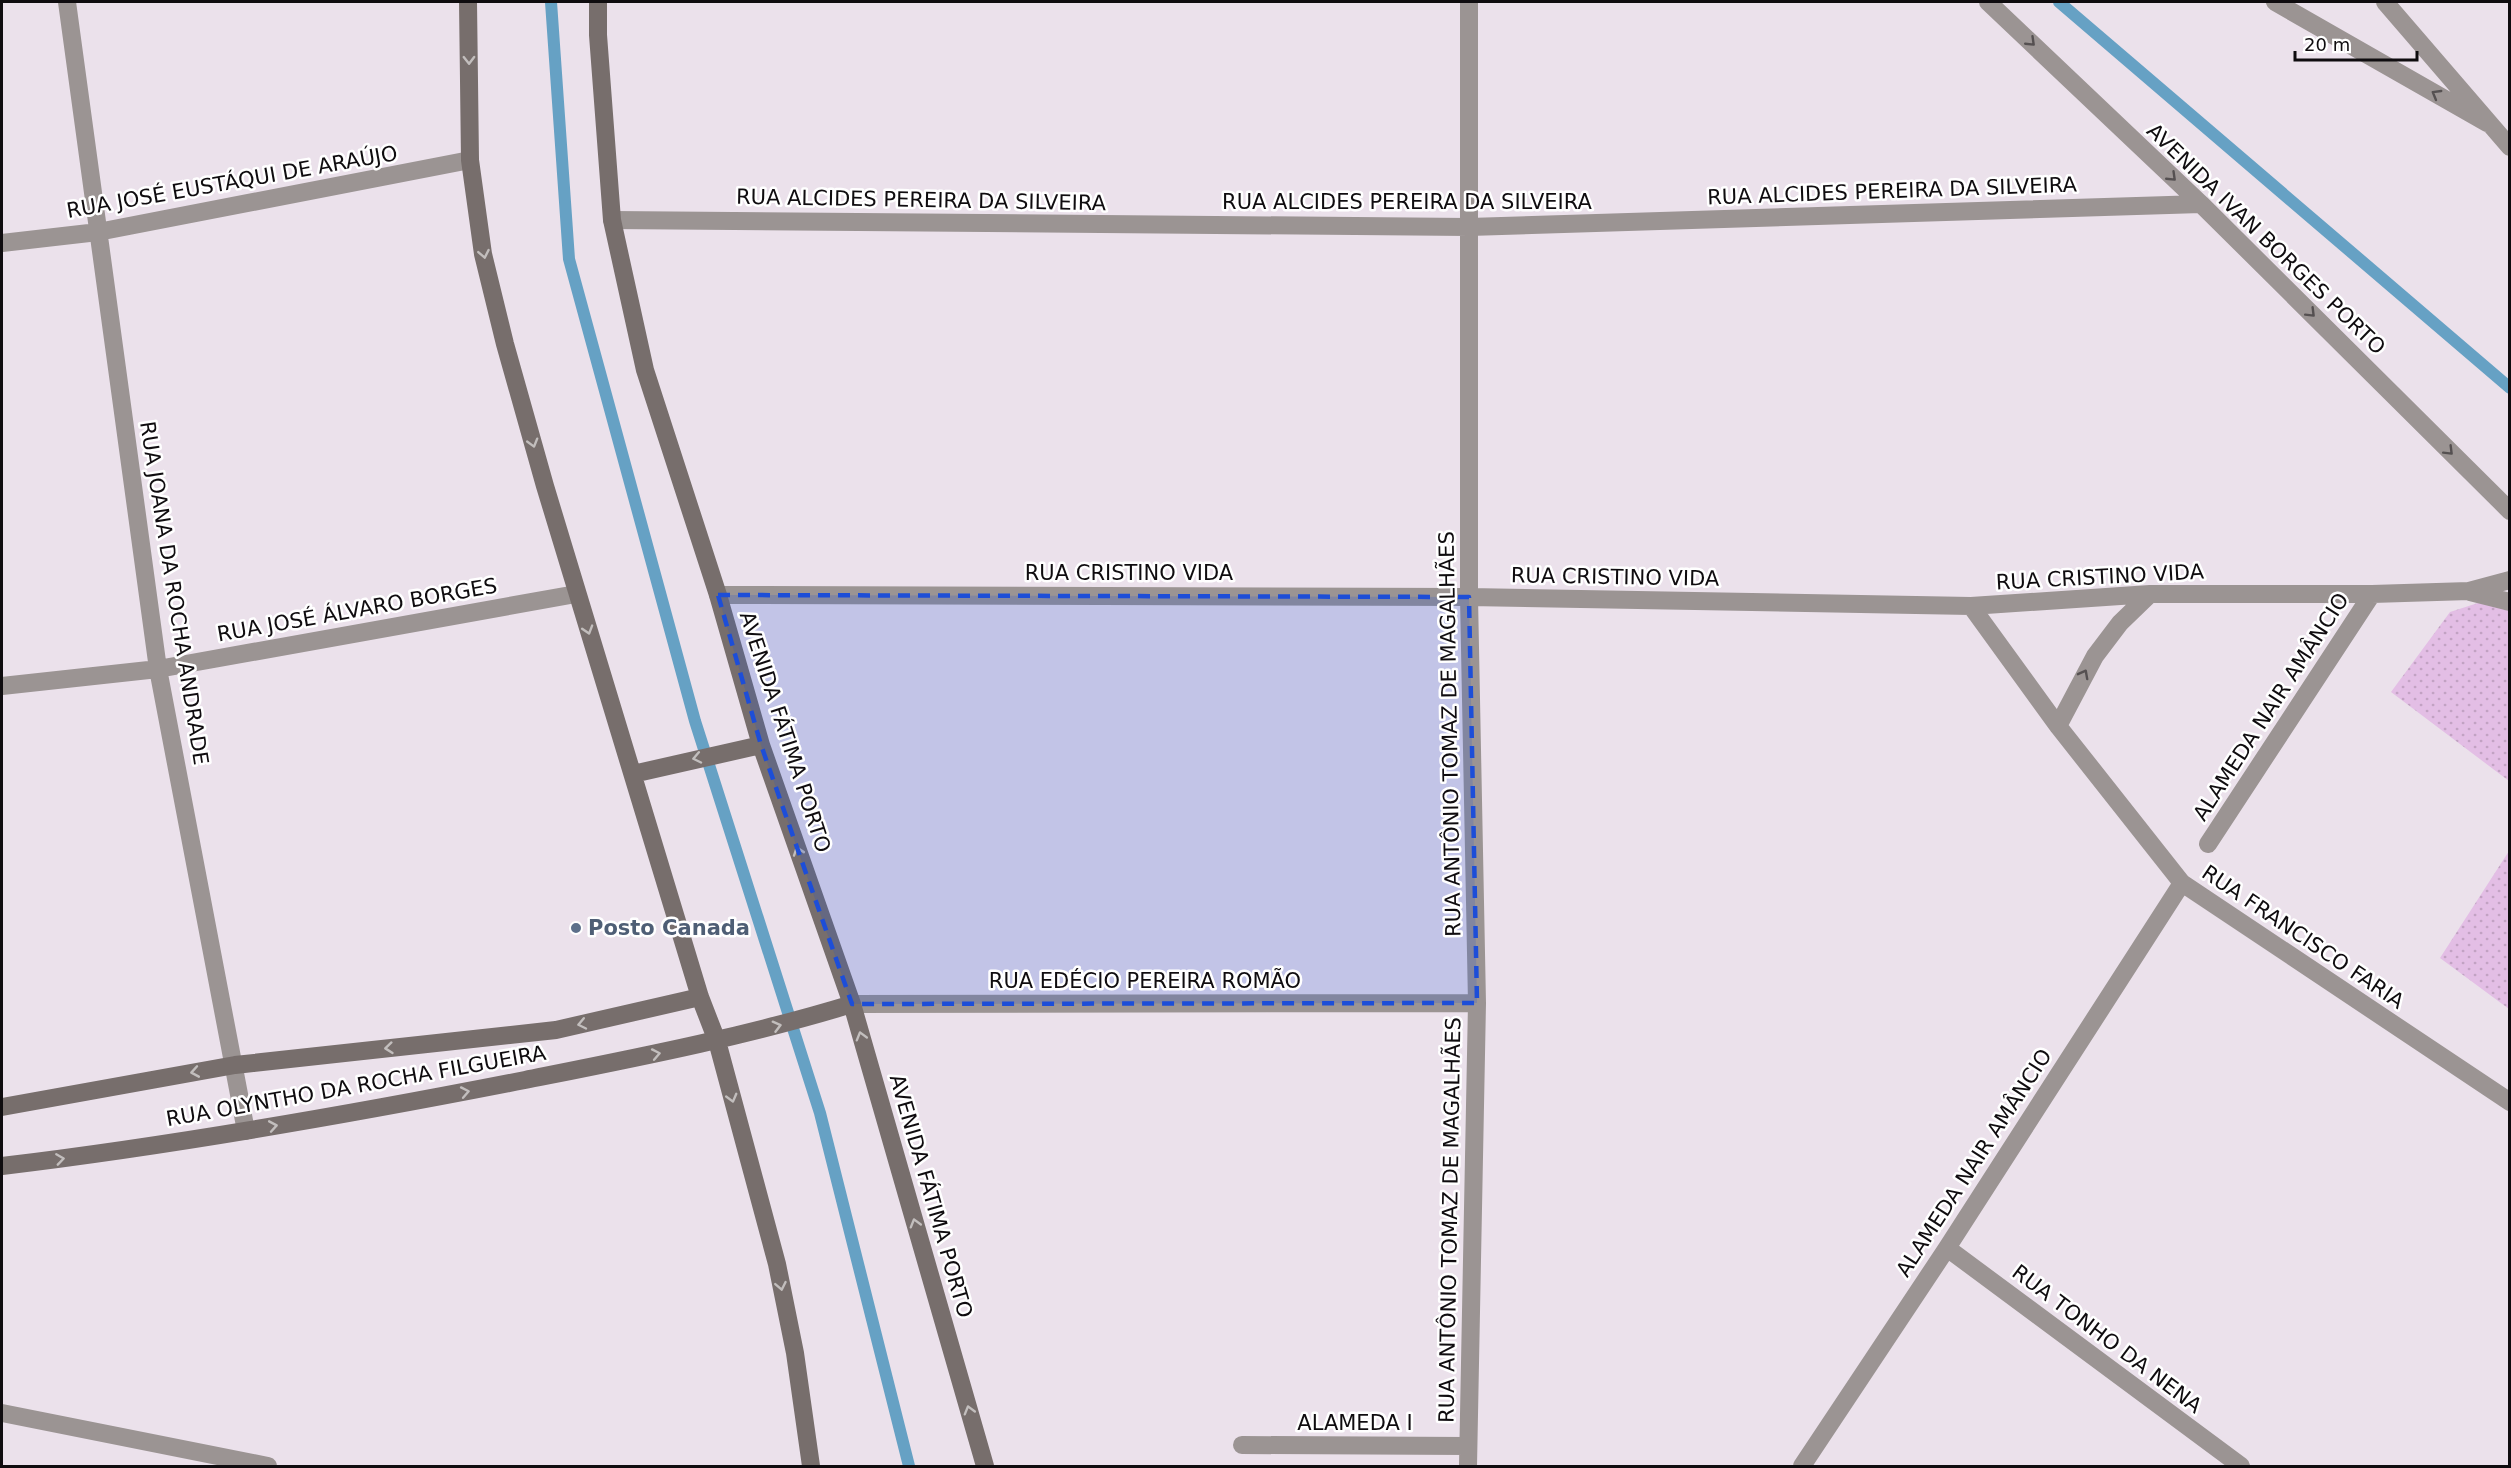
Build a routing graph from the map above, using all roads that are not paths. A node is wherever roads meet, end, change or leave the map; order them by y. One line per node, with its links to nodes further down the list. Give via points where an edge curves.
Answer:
1 (68, 2): 14 (street, RUA JOANA DA ROCHA ANDRADE)
2 (468, 2): 10 (main road, one-way to 10)
3 (598, 2): 12 (main road, AVENIDA FÁTIMA PORTO)
4 (1469, 2): 13 (street, RUA ANTÔNIO TOMAZ DE MAGALHÃES)
5 (1988, 2): 11 (street, AVENIDA IVAN BORGES PORTO, one-way to 11)
6 (2275, 2): 8 (street, one-way to 6)
7 (2385, 2): 8 (street)
8 (2487, 123): 9 (street)
9 (2510, 147)
10 (470, 160): 14 (street, RUA JOSÉ EUSTÁQUI DE ARAÚJO); 19 (main road, one-way to 19, via 483,254)
11 (2201, 204): 13 (street, RUA ALCIDES PEREIRA DA SILVEIRA); 16 (street, AVENIDA IVAN BORGES PORTO, one-way to 16)
12 (612, 220): 13 (street, RUA ALCIDES PEREIRA DA SILVEIRA); 22 (main road, AVENIDA FÁTIMA PORTO, via 645,370)
13 (1469, 227): 23 (street, RUA ANTÔNIO TOMAZ DE MAGALHÃES)
14 (98, 232): 15 (street, RUA JOSÉ EUSTÁQUI DE ARAÚJO); 26 (street, RUA JOANA DA ROCHA ANDRADE)
15 (2, 243)
16 (2510, 511)
17 (2510, 580): 18 (street, RUA CRISTINO VIDA)
18 (2469, 591): 21 (street, RUA CRISTINO VIDA); 24 (street)
19 (576, 594): 26 (street, RUA JOSÉ ÁLVARO BORGES); 30 (main road, one-way to 30)
20 (2150, 594): 21 (street, RUA CRISTINO VIDA); 25 (street, RUA CRISTINO VIDA); 28 (street, one-way to 20, via 2091,663 2120,623)
21 (2372, 594): 31 (street, ALAMEDA NAIR AMÂNCIO)
22 (718, 595): 23 (street, RUA CRISTINO VIDA); 29 (main road, AVENIDA FÁTIMA PORTO)
23 (1469, 597): 25 (street, RUA CRISTINO VIDA); 34 (street, RUA ANTÔNIO TOMAZ DE MAGALHÃES)
24 (2510, 602)
25 (1971, 606): 28 (street, RUA FRANCISCO FARIA)
26 (158, 669): 27 (street, RUA JOSÉ ÁLVARO BORGES); 38 (street, RUA JOANA DA ROCHA ANDRADE)
27 (2, 686)
28 (2058, 726): 32 (street, RUA FRANCISCO FARIA)
29 (761, 745): 30 (main road, one-way to 30); 35 (main road, AVENIDA FÁTIMA PORTO, one-way to 29)
30 (633, 774): 33 (main road)
31 (2208, 844)
32 (2182, 883): 39 (street, RUA FRANCISCO FARIA); 43 (street, ALAMEDA NAIR AMÂNCIO)
33 (700, 997): 37 (main road); 38 (main road, RUA OLYNTHO DA ROCHA FILGUEIRA, one-way to 38, via 556,1030)
34 (1476, 1003): 35 (street, RUA EDÉCIO PEREIRA ROMÃO); 46 (street, RUA ANTÔNIO TOMAZ DE MAGALHÃES)
35 (852, 1004): 36 (main road, RUA EDÉCIO PEREIRA ROMÃO, one-way to 35); 49 (main road, AVENIDA FÁTIMA PORTO, one-way to 35)
36 (739, 1036): 37 (main road, RUA OLYNTHO DA ROCHA FILGUEIRA)
37 (717, 1041): 41 (main road, RUA OLYNTHO DA ROCHA FILGUEIRA, one-way to 37, via 436,1098); 48 (main road, one-way to 48, via 777,1264 795,1353)
38 (235, 1065): 40 (main road, RUA OLYNTHO DA ROCHA FILGUEIRA, one-way to 40); 41 (street, RUA JOANA DA ROCHA ANDRADE)
39 (2510, 1102)
40 (2, 1107)
41 (246, 1131): 42 (main road, RUA OLYNTHO DA ROCHA FILGUEIRA, one-way to 41)
42 (2, 1166)
43 (1947, 1248): 51 (street, ALAMEDA NAIR AMÂNCIO); 52 (street, RUA TONHO DA NENA)
44 (2, 1413): 47 (street)
45 (1242, 1445): 46 (street, ALAMEDA I)
46 (1468, 1446): 50 (street, RUA ANTÔNIO TOMAZ DE MAGALHÃES)
47 (268, 1467)
48 (811, 1467)
49 (985, 1467)
50 (1468, 1467)
51 (1802, 1467)
52 (2241, 1467)

